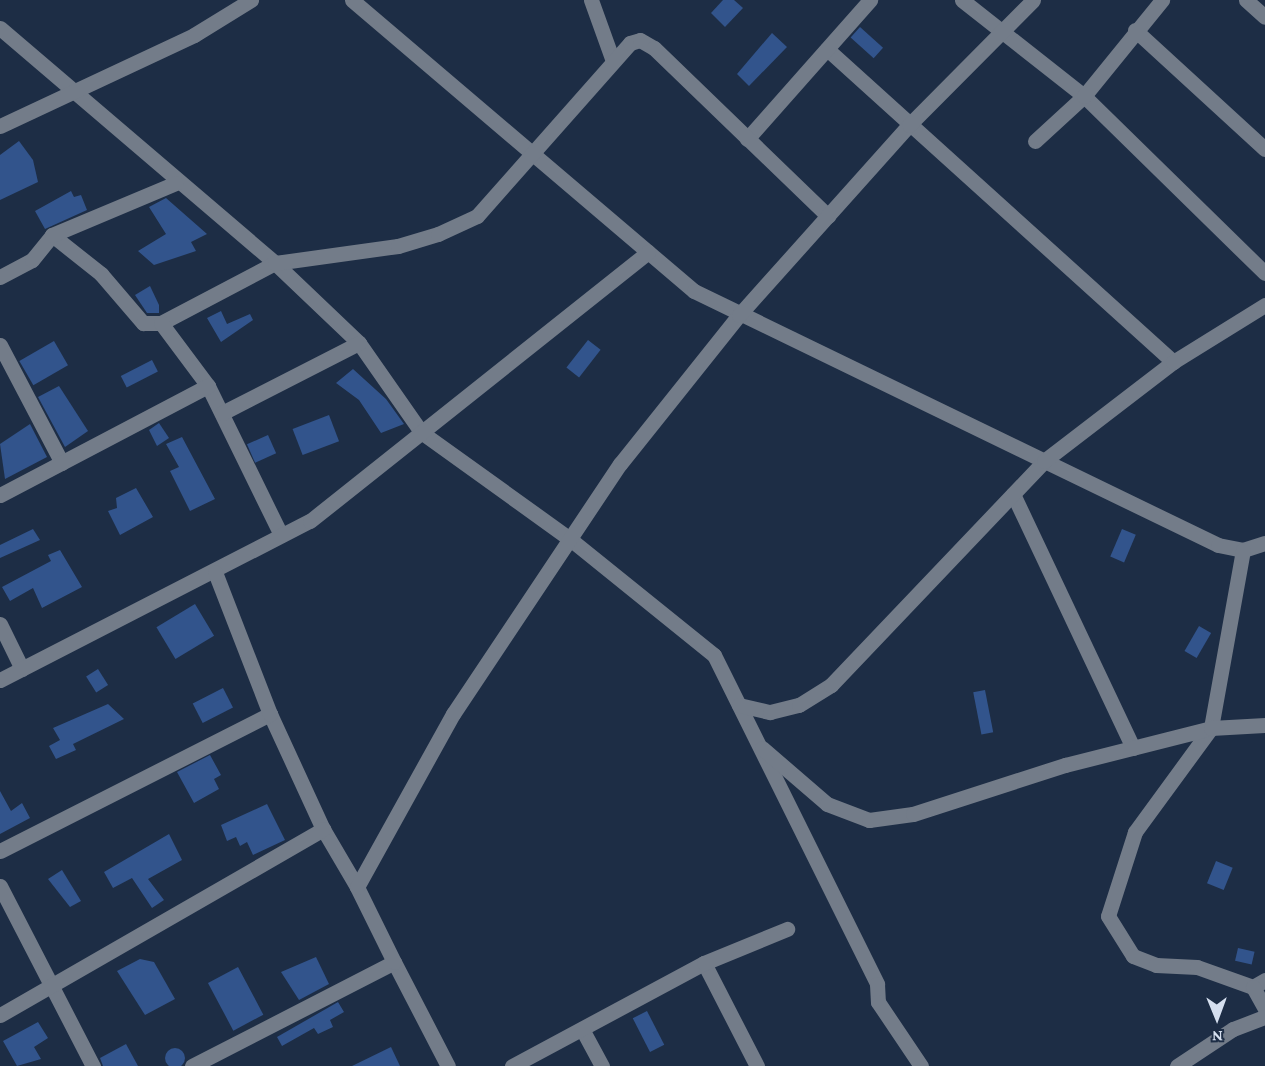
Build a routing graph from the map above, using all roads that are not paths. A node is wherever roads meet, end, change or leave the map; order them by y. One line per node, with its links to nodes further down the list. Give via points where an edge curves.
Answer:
1 (251, 0): 15 (street, via 194,35)
2 (352, 0): 22 (street)
3 (591, 0): 14 (street)
4 (870, 0): 13 (street)
5 (962, 0): 12 (street)
6 (1033, 0): 12 (street)
7 (1162, 0): 11 (street)
8 (1246, 0): 9 (street)
9 (1265, 17)
10 (0, 28): 15 (street)
11 (1135, 30): 16 (street); 21 (street)
12 (1003, 34): 16 (street); 17 (street)
13 (827, 49): 17 (street); 19 (street)
14 (613, 61): 19 (street, via 630,43 640,40 654,48); 22 (street)
15 (68, 90): 18 (street); 23 (street)
16 (1084, 96): 20 (street); 28 (street)
17 (909, 125): 24 (street); 35 (street)
18 (0, 126)
19 (747, 139): 24 (street)
20 (1035, 141)
21 (1264, 147)
22 (531, 153): 26 (street); 27 (street, via 477,216 456,228 398,246)
23 (176, 183): 25 (street); 27 (street)
24 (828, 216): 31 (street)
25 (52, 235): 29 (street, via 32,260); 32 (street, via 101,274 143,323)
26 (648, 252): 31 (street, via 694,291); 38 (street)
27 (275, 263): 32 (street); 33 (street)
28 (1265, 273)
29 (0, 277)
30 (1265, 305): 35 (street)
31 (739, 315): 39 (street); 44 (street, via 640,437)
32 (161, 323): 36 (street)
33 (359, 343): 37 (street); 38 (street)
34 (0, 345): 40 (street)
35 (1173, 362): 39 (street)
36 (208, 386): 37 (street); 40 (street)
37 (222, 413): 43 (street)
38 (421, 432): 43 (street, via 322,512); 44 (street)
39 (1044, 461): 41 (street); 46 (street, via 1218,545)
40 (62, 463): 42 (street)
41 (1013, 494): 51 (street, via 831,685 799,705 770,712); 56 (street)
42 (0, 495)
43 (281, 535): 47 (street)
44 (570, 539): 51 (street, via 702,641 724,671); 60 (street, via 453,714)
45 (1265, 543): 46 (street)
46 (1243, 550): 54 (street)
47 (215, 572): 49 (street); 52 (street)
48 (0, 624): 49 (street)
49 (22, 669): 50 (street)
50 (0, 680)
51 (739, 705): 55 (street)
52 (270, 714): 57 (street); 58 (street)
53 (1265, 725): 54 (street)
54 (1211, 728): 56 (street); 64 (street, via 1135,832 1108,916 1133,956 1156,965 1197,967)
55 (756, 743): 56 (street, via 827,804 869,820 914,814); 76 (street, via 876,984 878,1002)
56 (1133, 748)
57 (322, 829): 60 (street); 65 (street)
58 (0, 852)
59 (0, 886): 65 (street)
60 (357, 887): 62 (street)
61 (787, 929): 63 (street)
62 (394, 962): 71 (street); 72 (street)
63 (704, 963): 69 (street); 75 (street)
64 (1259, 983): 66 (street)
65 (52, 986): 67 (street); 70 (street)
66 (1265, 1009)
67 (0, 1015)
68 (1265, 1017): 77 (street, via 1233,1029)
69 (582, 1029): 73 (street); 74 (street)
70 (93, 1066)
71 (192, 1066)
72 (448, 1066)
73 (512, 1066)
74 (602, 1066)
75 (757, 1066)
76 (921, 1066)
77 (1177, 1066)

